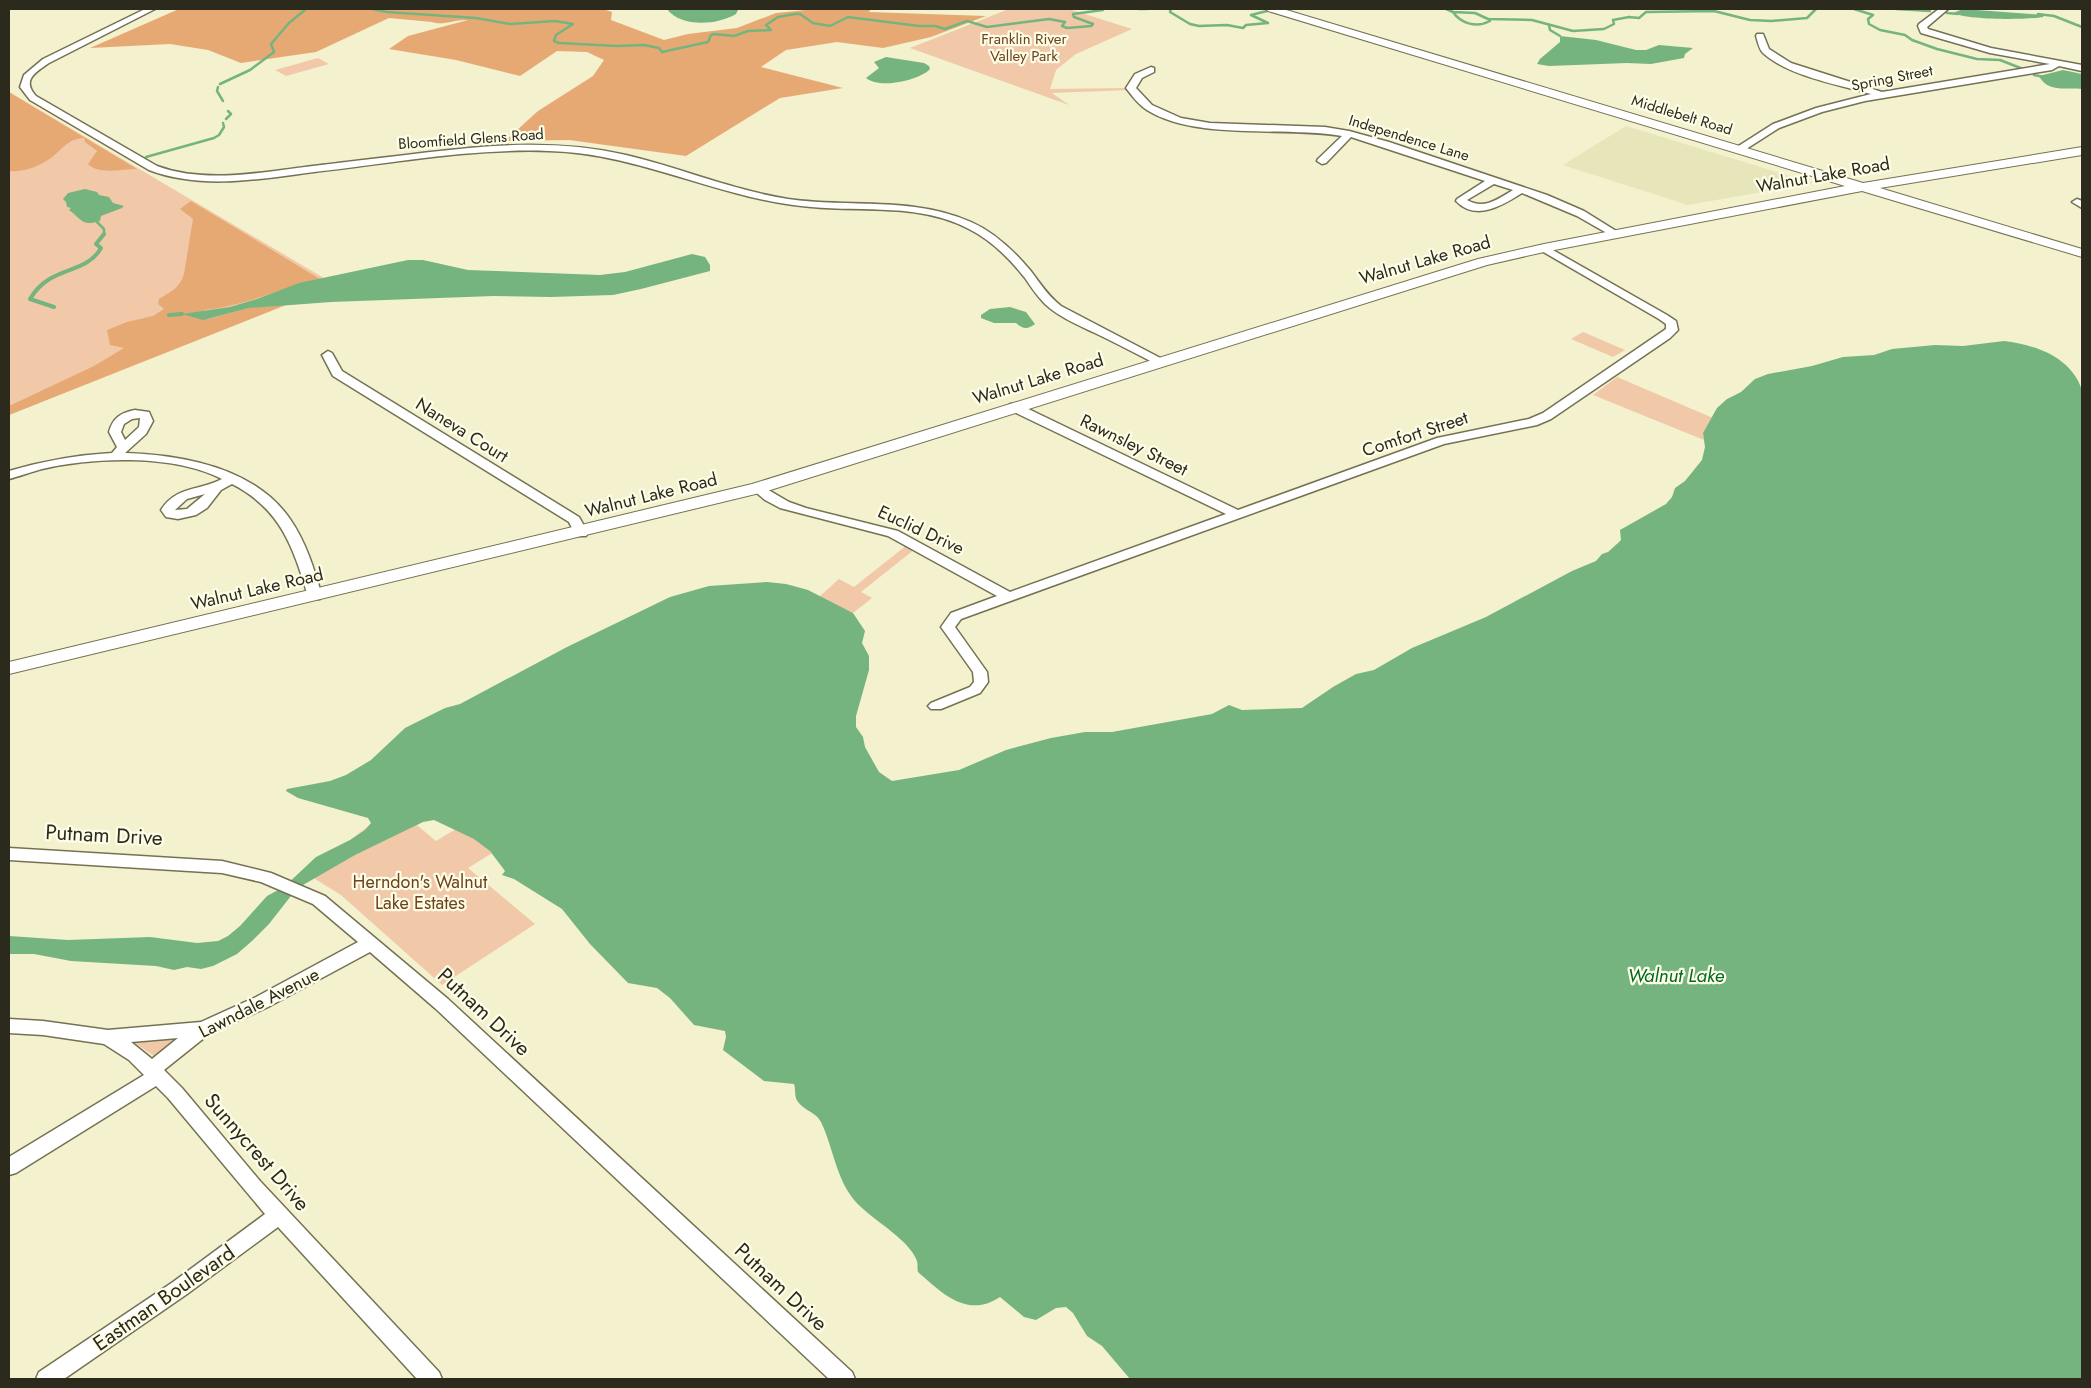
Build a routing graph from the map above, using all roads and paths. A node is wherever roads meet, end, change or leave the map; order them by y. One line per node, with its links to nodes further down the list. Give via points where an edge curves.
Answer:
1 (151, 9): 20 (street, Bloomfield Glens Road, via 32,70 24,85 26,92 136,159 166,173 189,177 230,178 481,150 550,148 627,157 716,186 780,201 873,204 926,211 956,219 982,232 1012,258 1049,303)
2 (1272, 9): 10 (street, Middlebelt Road)
3 (1944, 9): 5 (street, via 1922,26 1924,31 1990,50)
4 (1760, 36): 8 (street, via 1766,51 1778,59 1837,82)
5 (2057, 63): 6 (street); 8 (street, Spring Street, via 2052,67)
6 (2082, 68)
7 (1151, 70): 9 (street, Independence Lane, via 1138,75 1132,88 1153,110 1179,120 1230,127 1316,129)
8 (1880, 94): 10 (street, Spring Street, via 1819,110 1776,126)
9 (1348, 134): 12 (street); 13 (street, Independence Lane, via 1411,151)
10 (1740, 149): 14 (street, Middlebelt Road)
11 (2082, 151): 14 (street, Walnut Lake Road)
12 (1322, 161)
13 (1494, 180): 15 (street, Independence Lane); 15 (street, via 1461,201 1470,207 1484,208)
14 (1861, 187): 16 (street, Walnut Lake Road); 18 (street, Middlebelt Road)
15 (1520, 190): 16 (street, Independence Lane, via 1594,219)
16 (1616, 234): 17 (street, Walnut Lake Road)
17 (1544, 248): 20 (street, Walnut Lake Road, via 1419,280); 26 (street, Comfort Street, via 1663,317 1672,323 1672,330 1548,416 1441,441)
18 (2082, 252)
19 (328, 354): 27 (street, Naneva Court, via 337,373 574,520)
20 (1162, 362): 21 (street, Walnut Lake Road)
21 (1014, 407): 25 (street, Walnut Lake Road); 26 (street, Rawnsley Street)
22 (9, 475): 23 (street, via 120,451 201,467)
23 (232, 479): 24 (street); 28 (street, via 254,489 276,510 304,561)
24 (216, 488)
25 (758, 488): 27 (street, Walnut Lake Road); 29 (street, Euclid Drive, via 765,495 787,504 890,533)
26 (1238, 515): 29 (street, Comfort Street)
27 (581, 533): 28 (street, Walnut Lake Road)
28 (315, 596): 30 (street, Walnut Lake Road)
29 (1008, 597): 31 (street, Comfort Street, via 956,616 951,621 948,628 980,672 981,682 975,690)
30 (9, 668)
31 (936, 706)
32 (9, 854): 33 (street, Putnam Drive, via 204,865 240,870 275,880 308,895 334,911)
33 (371, 943): 35 (street, Lawndale Avenue, via 250,1008); 42 (street, Putnam Drive, via 442,1004)
34 (9, 1026): 36 (street, Sunnycrest Drive)
35 (203, 1029): 36 (street); 37 (street, Lawndale Avenue)
36 (108, 1037): 37 (street, Sunnycrest Drive, via 136,1054)
37 (154, 1072): 38 (street, Lawndale Avenue); 39 (street, Sunnycrest Drive)
38 (9, 1167)
39 (279, 1215): 40 (street, Eastman Boulevard); 41 (street, Sunnycrest Drive)
40 (47, 1379)
41 (431, 1379)
42 (844, 1379)

